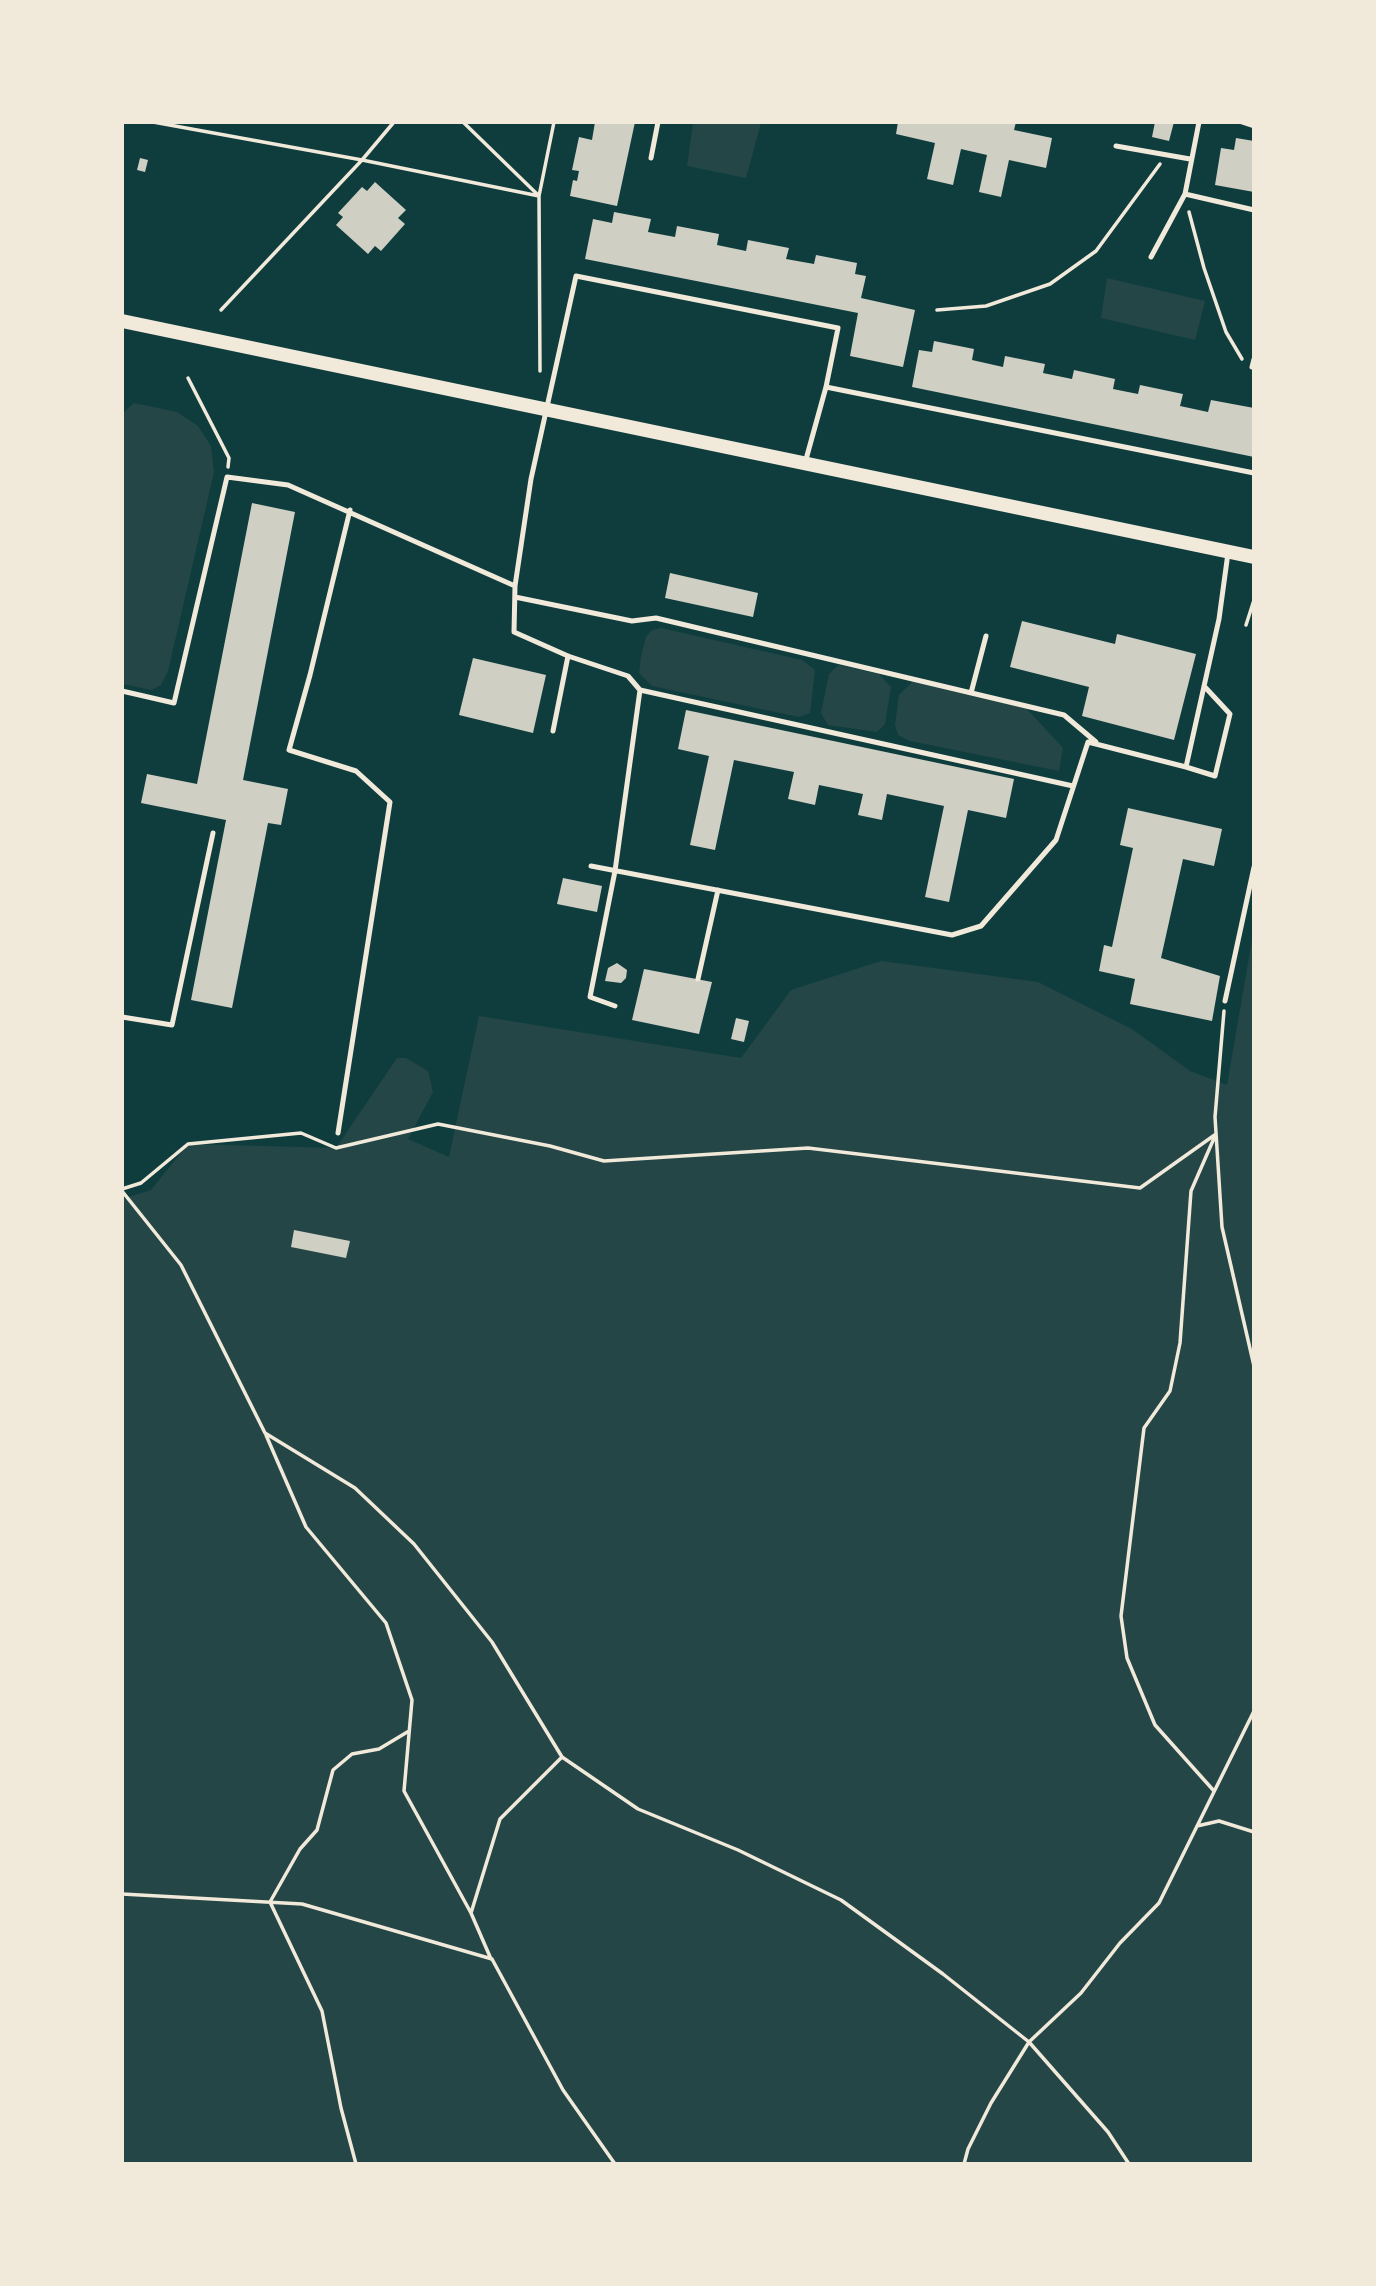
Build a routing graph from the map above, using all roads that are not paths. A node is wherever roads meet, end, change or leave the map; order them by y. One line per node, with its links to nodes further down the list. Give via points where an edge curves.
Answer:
1 (658, 122): 6 (lane)
2 (1199, 122): 7 (lane)
3 (1242, 122): 4 (lane)
4 (1254, 126)
5 (1116, 146): 7 (lane)
6 (651, 158)
7 (1190, 159): 8 (lane)
8 (1185, 194): 9 (lane); 10 (lane)
9 (1254, 210)
10 (1151, 257)
11 (122, 321): 15 (main road)
12 (1254, 359): 13 (lane)
13 (1249, 367)
14 (826, 387): 15 (lane, via 838,328 576,276); 16 (lane); 17 (lane)
15 (547, 409): 16 (main road); 21 (lane)
16 (805, 463): 19 (main road)
17 (1254, 473)
18 (350, 510): 21 (lane); 27 (lane, via 288,485 227,477 174,703); 42 (lane, via 289,750 356,771 390,802)
19 (1228, 551): 20 (main road); 25 (lane)
20 (1254, 557)
21 (515, 586): 22 (lane)
22 (515, 597): 24 (lane, via 514,632); 28 (lane, via 632,621 656,618)
23 (986, 636): 28 (lane)
24 (568, 656): 26 (lane, via 628,676); 29 (lane)
25 (1204, 685): 31 (lane); 31 (lane, via 1230,714 1215,776)
26 (640, 690): 32 (lane); 36 (lane)
27 (122, 691)
28 (971, 693): 30 (lane, via 1064,715)
29 (553, 731)
30 (1098, 744): 31 (lane); 32 (lane, via 1088,742)
31 (1186, 767)
32 (1073, 786): 37 (lane, via 1056,841 981,926 952,935)
33 (213, 833): 41 (lane, via 172,1026)
34 (591, 866): 36 (lane)
35 (1254, 867): 39 (lane)
36 (615, 870): 37 (lane); 40 (lane, via 590,997)
37 (718, 890): 38 (lane)
38 (698, 979)
39 (1225, 1001)
40 (615, 1006)
41 (122, 1017)
42 (338, 1133)

